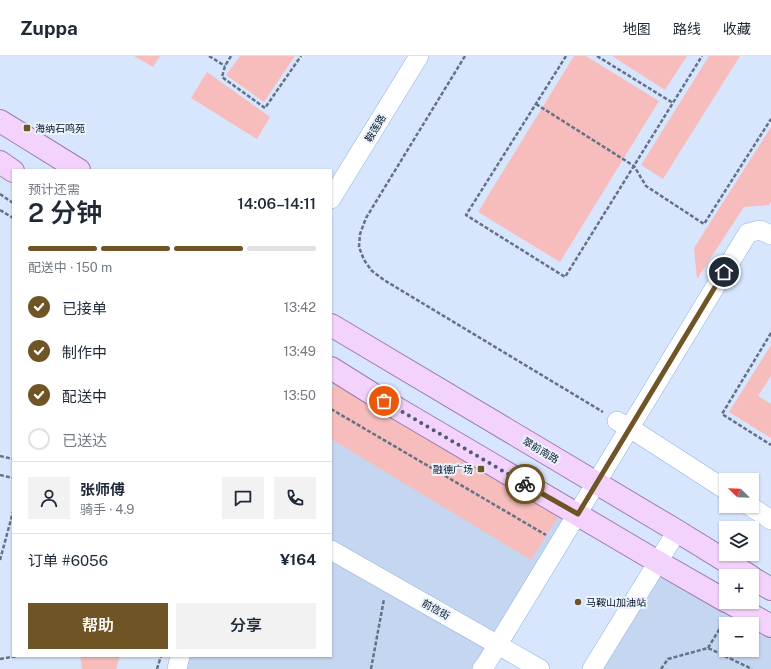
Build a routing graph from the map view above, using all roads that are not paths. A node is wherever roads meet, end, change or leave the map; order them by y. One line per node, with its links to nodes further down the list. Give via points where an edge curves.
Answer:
1 (419, 56): 6 (street, 鞍莲路)
2 (0, 121): 4 (main road)
3 (0, 162): 5 (main road)
4 (77, 169)
5 (12, 170)
6 (332, 197)
7 (771, 235): 10 (street, via 760,230 748,233)
8 (332, 326): 11 (main road, 翠前南路)
9 (332, 369): 14 (main road)
10 (624, 424): 11 (street); 12 (street)
11 (597, 483): 14 (street); 16 (main road, 翠前南路)
12 (719, 485)
13 (759, 512): 15 (street)
14 (578, 514): 18 (main road); 25 (street)
15 (771, 520)
16 (677, 531): 18 (street); 19 (main road, 翠前南路)
17 (332, 551): 25 (street, 前信街)
18 (658, 562): 22 (main road); 30 (street)
19 (738, 569)
20 (759, 582): 21 (main road, 翠前南路)
21 (771, 589)
22 (719, 597)
23 (741, 609): 24 (main road)
24 (771, 626)
25 (498, 645): 28 (street); 29 (street, 前信街)
26 (180, 657): 27 (street)
27 (176, 669)
28 (482, 669)
29 (540, 669)
30 (592, 669)

